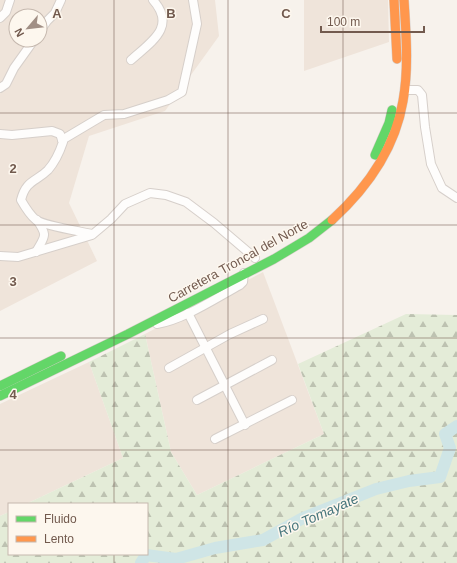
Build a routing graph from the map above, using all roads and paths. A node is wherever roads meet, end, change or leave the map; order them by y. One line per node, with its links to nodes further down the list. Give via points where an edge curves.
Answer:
1 (10, 0): 7 (street, via 6,12)
2 (61, 0): 8 (street, via 55,13)
3 (152, 0): 10 (street, via 161,11 164,21 162,28)
4 (193, 0): 15 (street, via 197,24 182,92 168,100 124,114 104,115)
5 (394, 0): 11 (main road, Carretera Troncal del Norte)
6 (404, 0): 11 (main road, Carretera Troncal del Norte, via 406,38)
7 (0, 18)
8 (48, 20)
9 (28, 48): 12 (street, via 6,84)
10 (131, 60)
11 (402, 72): 13 (main road, Carretera Troncal del Norte); 19 (main road, Carretera Troncal del Norte, via 389,123 368,166 349,192 323,217 300,234)
12 (0, 88)
13 (405, 90): 16 (street, via 418,90 422,95 432,164 442,188); 23 (main road, Carretera Troncal del Norte, via 399,120 388,147 357,195 319,231)
14 (0, 134): 15 (street, via 52,131 60,134)
15 (62, 140): 17 (street, via 60,151 48,170 24,189 21,200)
16 (457, 198)
17 (37, 220): 18 (street); 20 (street, via 44,230 44,237)
18 (92, 235): 20 (street); 22 (street, via 125,204 150,194 166,195 186,202)
19 (274, 248)
20 (36, 252): 21 (street, via 18,257)
21 (0, 256)
22 (258, 257): 30 (main road, Carretera Troncal del Norte)
23 (244, 273): 24 (street, via 240,285); 26 (main road, Carretera Troncal del Norte)
24 (188, 313): 26 (street, via 164,323); 27 (street)
25 (263, 319): 27 (street)
26 (149, 324): 32 (main road, Carretera Troncal del Norte)
27 (206, 348): 29 (street); 31 (street)
28 (272, 360): 31 (street)
29 (169, 368)
30 (0, 386)
31 (226, 386): 33 (street); 35 (street)
32 (0, 396)
33 (197, 400)
34 (292, 400): 35 (street)
35 (245, 425): 36 (street)
36 (215, 439)

